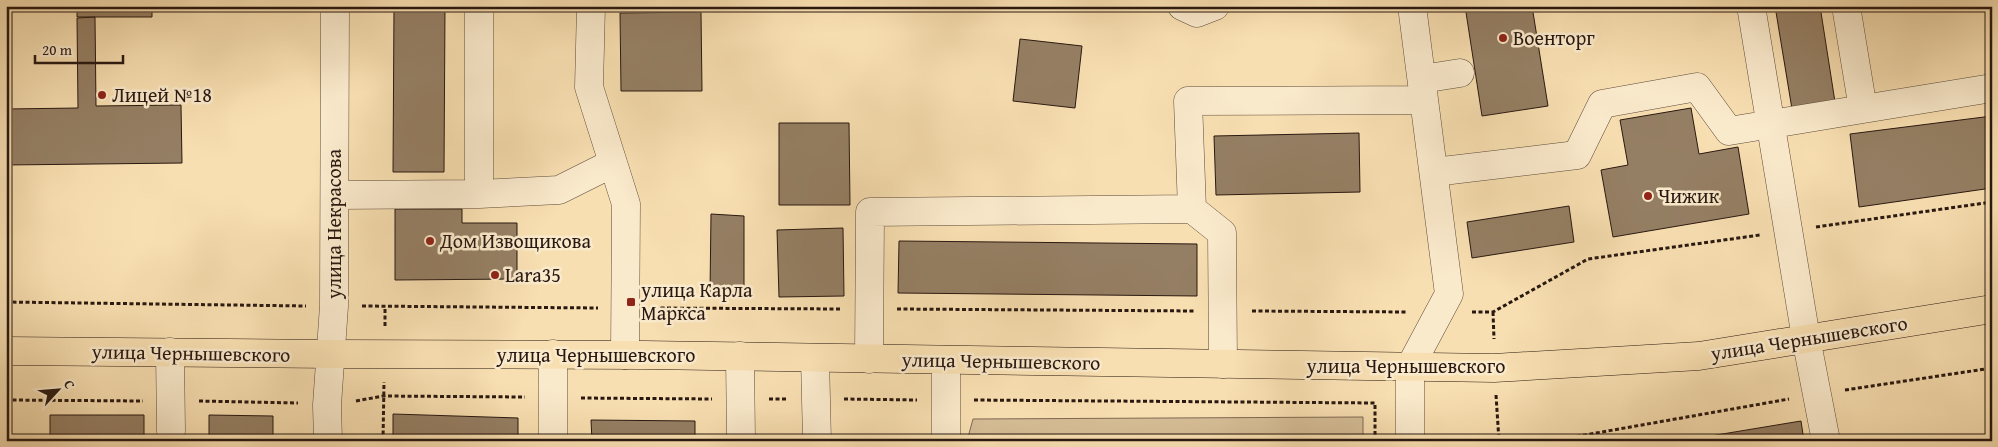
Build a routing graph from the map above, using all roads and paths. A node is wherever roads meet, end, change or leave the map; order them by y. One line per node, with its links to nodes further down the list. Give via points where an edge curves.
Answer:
1 (335, 6): 17 (street, улица Некрасова)
2 (479, 6): 16 (street)
3 (591, 6): 14 (street, via 589,86)
4 (1182, 6): 5 (street, via 1197,13)
5 (1215, 6)
6 (1412, 6): 11 (street)
7 (1751, 6): 13 (street)
8 (1846, 6): 12 (street)
9 (1460, 73): 11 (street)
10 (1992, 88): 12 (street)
11 (1423, 89): 15 (street); 19 (street, via 1188,101)
12 (1864, 109): 13 (street)
13 (1772, 125): 15 (street, via 1729,131 1697,87 1602,104 1577,155); 20 (street)
14 (613, 162): 16 (street, via 559,190); 23 (street, via 626,204)
15 (1434, 172): 27 (street, via 1450,294)
16 (479, 194): 17 (street)
17 (334, 196): 22 (street, улица Некрасова)
18 (1992, 202): 20 (path)
19 (1192, 209): 24 (street, via 870,212); 26 (street, via 1222,233)
20 (1789, 231): 27 (path, via 1588,259 1493,312); 28 (street)
21 (6, 302): 22 (path)
22 (334, 306): 23 (path); 31 (street, улица Некрасова)
23 (626, 308): 24 (path); 33 (street)
24 (869, 309): 26 (path); 36 (street)
25 (1992, 310): 28 (main road, улица Чернышевского)
26 (1222, 311): 27 (path); 38 (street)
27 (1440, 312): 39 (street)
28 (1806, 338): 39 (main road, улица Чернышевского, via 1699,356 1494,368); 41 (street)
29 (6, 351): 30 (main road, улица Чернышевского)
30 (170, 352): 31 (main road, улица Чернышевского); 47 (street)
31 (330, 354): 32 (main road, улица Чернышевского); 48 (street, улица Некрасова)
32 (553, 354): 33 (main road, улица Чернышевского); 42 (street)
33 (625, 355): 34 (main road, улица Чернышевского)
34 (740, 356): 35 (main road, улица Чернышевского); 43 (street)
35 (815, 358): 36 (main road, улица Чернышевского); 44 (street)
36 (869, 359): 37 (main road, улица Чернышевского)
37 (946, 360): 38 (main road, улица Чернышевского); 46 (street)
38 (1223, 364): 39 (main road, улица Чернышевского)
39 (1410, 367): 56 (street)
40 (1992, 368): 41 (path)
41 (1817, 394): 57 (path); 58 (street)
42 (553, 398): 43 (path); 48 (path, via 384,396); 51 (street)
43 (740, 399): 44 (path); 52 (street)
44 (816, 399): 46 (path); 53 (street)
45 (6, 400): 47 (path)
46 (946, 400): 54 (street); 55 (path, via 1375,403)
47 (171, 401): 48 (path); 49 (street)
48 (327, 405): 50 (street, улица Некрасова)
49 (172, 431)
50 (328, 441)
51 (553, 441)
52 (741, 441)
53 (817, 441)
54 (946, 441)
55 (1375, 441)
56 (1410, 441)
57 (1551, 441)
58 (1826, 441)

